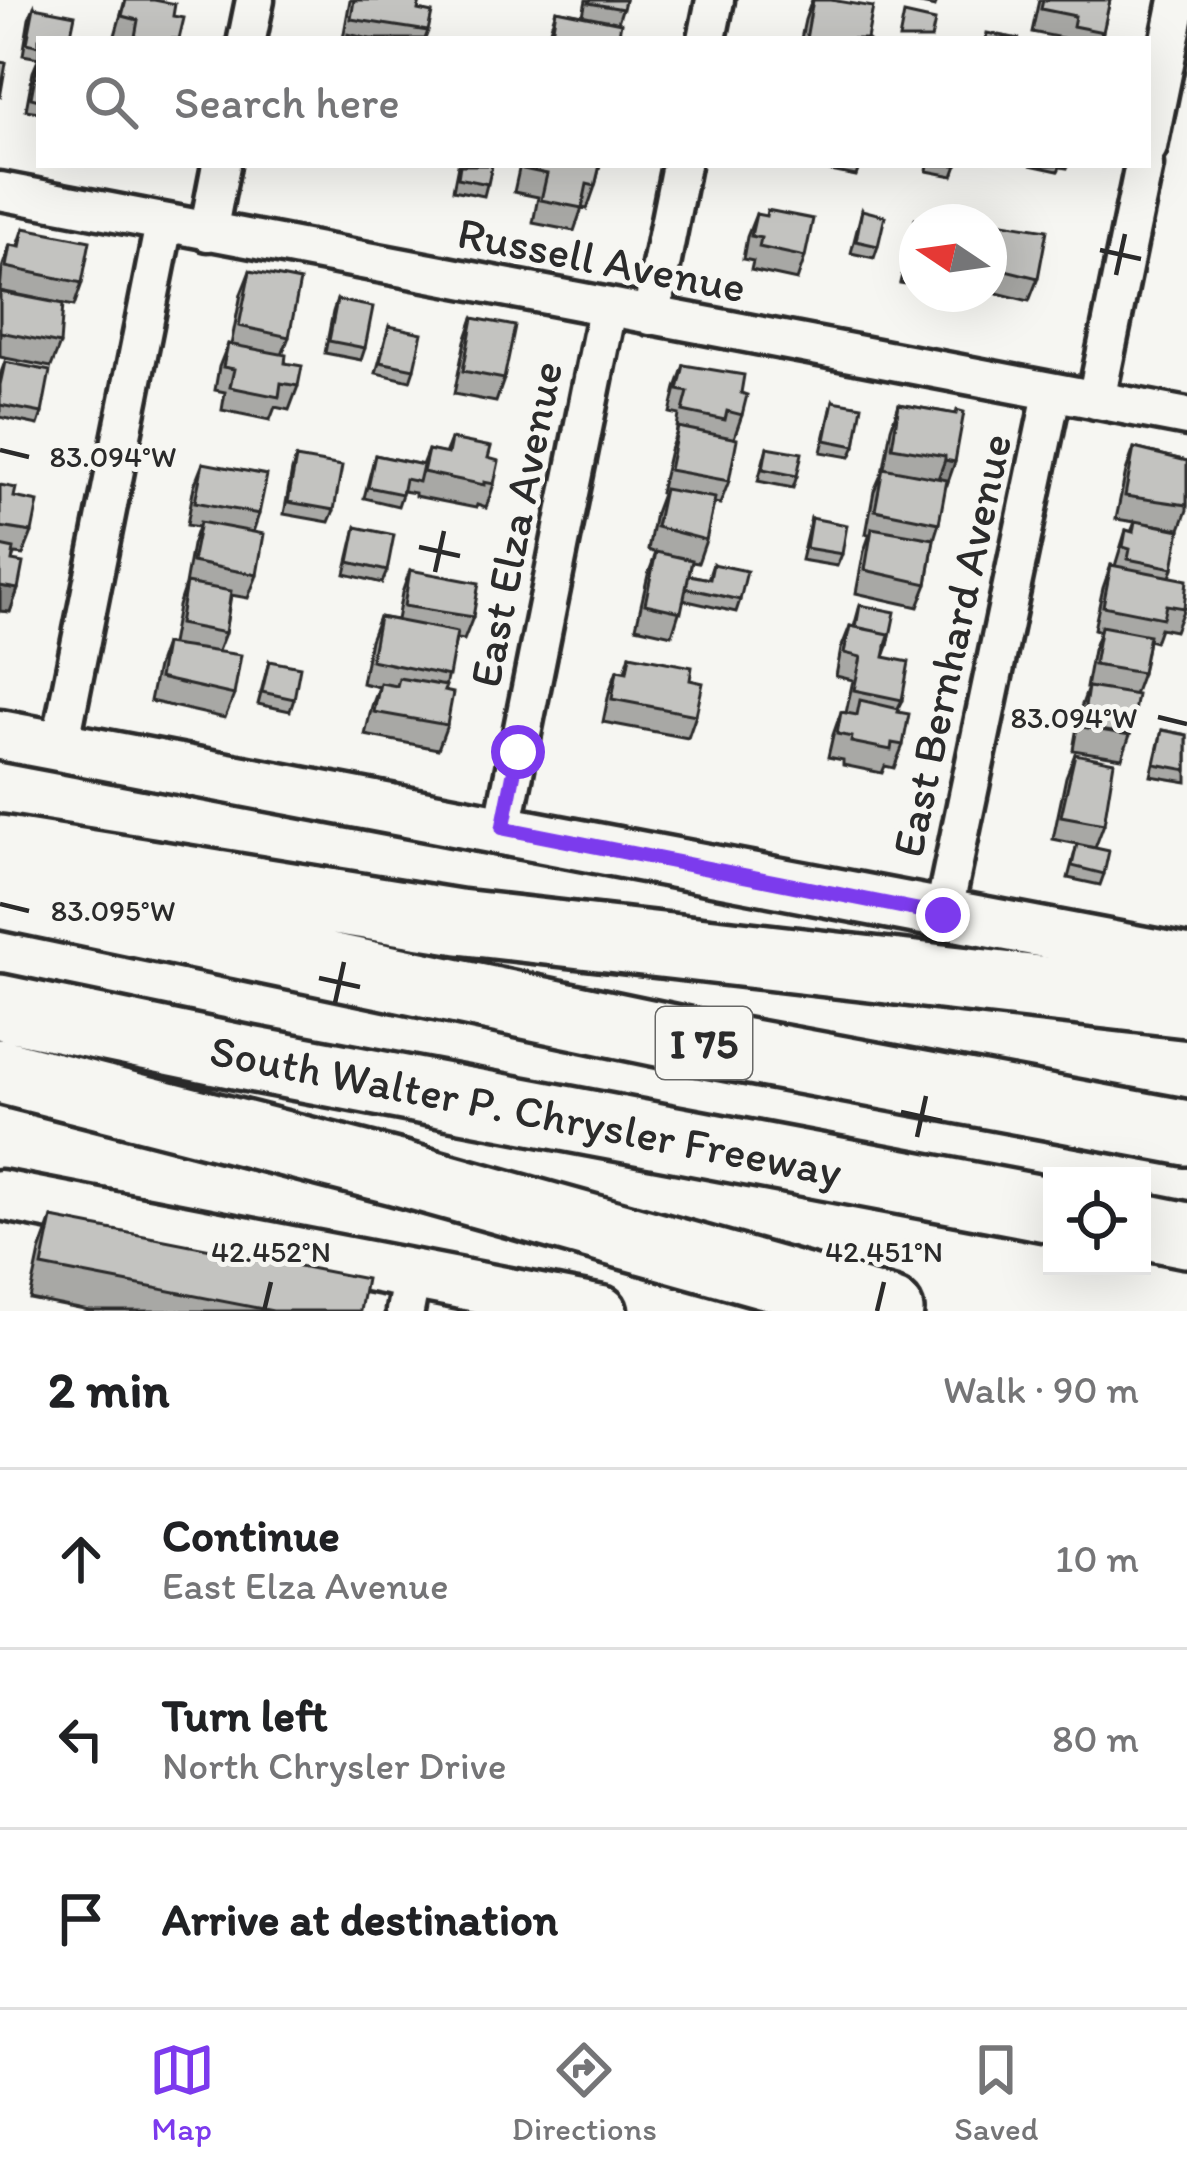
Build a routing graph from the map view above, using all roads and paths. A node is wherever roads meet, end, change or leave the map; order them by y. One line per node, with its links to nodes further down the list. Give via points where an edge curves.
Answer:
1 (255, 0): 4 (street)
2 (715, 0): 5 (street)
3 (1178, 0): 6 (street)
4 (248, 36)
5 (708, 36)
6 (1151, 132)
7 (220, 168): 12 (street)
8 (680, 168): 14 (street)
9 (1143, 168): 16 (street)
10 (0, 191): 11 (street, Russell Avenue)
11 (164, 224): 12 (street, Russell Avenue); 19 (street)
12 (208, 232): 13 (street, Russell Avenue)
13 (607, 309): 14 (street, Russell Avenue); 20 (street, East Elza Avenue)
14 (650, 316): 15 (street, Russell Avenue)
15 (1052, 394): 16 (street, Russell Avenue); 23 (street, East Bernhard Avenue)
16 (1096, 400): 17 (street, Russell Avenue)
17 (1187, 418)
18 (0, 735): 19 (main road)
19 (60, 746): 20 (main road)
20 (503, 828): 23 (main road)
21 (0, 848): 25 (highway, via 459,922)
22 (0, 896): 28 (highway, I 75, via 712,1045)
23 (943, 915): 24 (main road)
24 (1187, 960)
25 (1187, 1004)
26 (0, 1006): 30 (highway, South Walter P. Chrysler Freeway / I 75)
27 (0, 1071): 35 (highway)
28 (1187, 1133)
29 (0, 1196): 33 (main road)
30 (1043, 1208)
31 (1151, 1228): 32 (highway)
32 (1187, 1235)
33 (408, 1293): 34 (main road)
34 (602, 1311)
35 (891, 1311)

